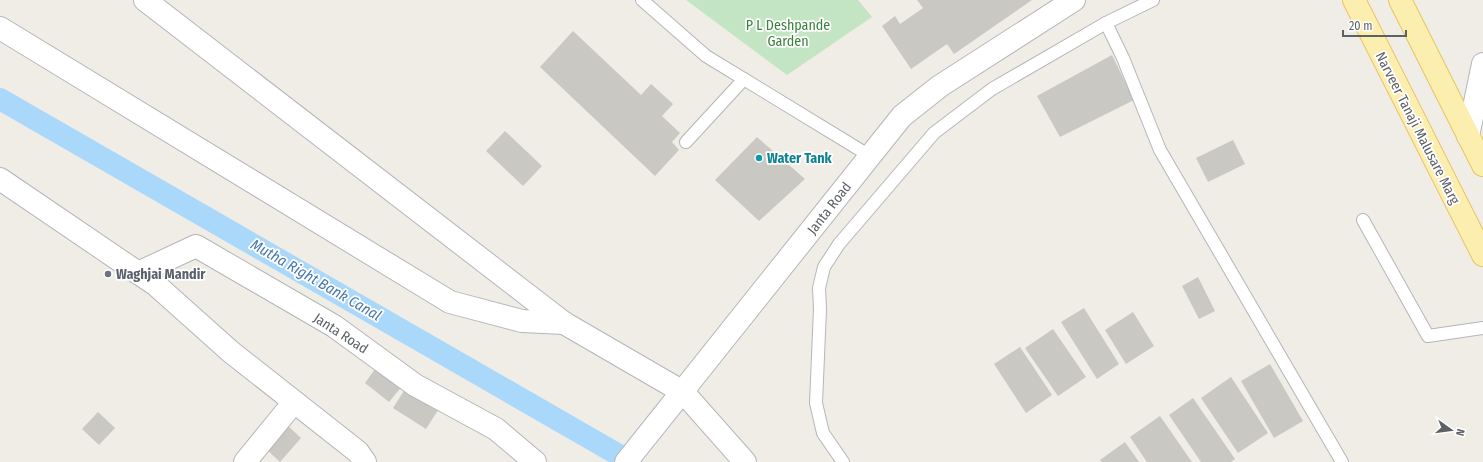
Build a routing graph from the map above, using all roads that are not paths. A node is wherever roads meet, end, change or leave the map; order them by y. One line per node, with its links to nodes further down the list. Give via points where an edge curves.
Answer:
1 (145, 0): 19 (street)
2 (642, 0): 10 (lane, via 706,56)
3 (1074, 0): 13 (street, Janta Road, via 940,86 902,116)
4 (1153, 0): 7 (lane)
5 (1354, 0): 17 (main road, Narveer Tanaji Malusare Marg)
6 (1400, 0): 11 (main road)
7 (1106, 23): 28 (lane, via 992,89 934,133 839,244 824,268 819,288 816,403 823,433); 29 (lane, via 1160,150)
8 (0, 28): 19 (street, via 450,302 522,321)
9 (1483, 64): 11 (street)
10 (744, 79): 12 (lane); 13 (lane)
11 (1468, 136): 14 (main road)
12 (686, 142)
13 (870, 156): 21 (street, Janta Road)
14 (1483, 165)
15 (0, 179): 18 (street)
16 (1363, 220): 20 (lane, via 1428,336)
17 (1483, 255)
18 (138, 273): 22 (street, via 156,285 231,352); 25 (street, Janta Road, via 196,246 334,326 415,385 496,429)
19 (564, 323): 21 (street)
20 (1483, 328)
21 (677, 399): 26 (street, Janta Road); 27 (street)
22 (294, 402): 23 (street); 24 (street, via 358,452)
23 (245, 462)
24 (365, 462)
25 (535, 462)
26 (626, 462)
27 (745, 462)
28 (843, 462)
29 (1342, 462)

